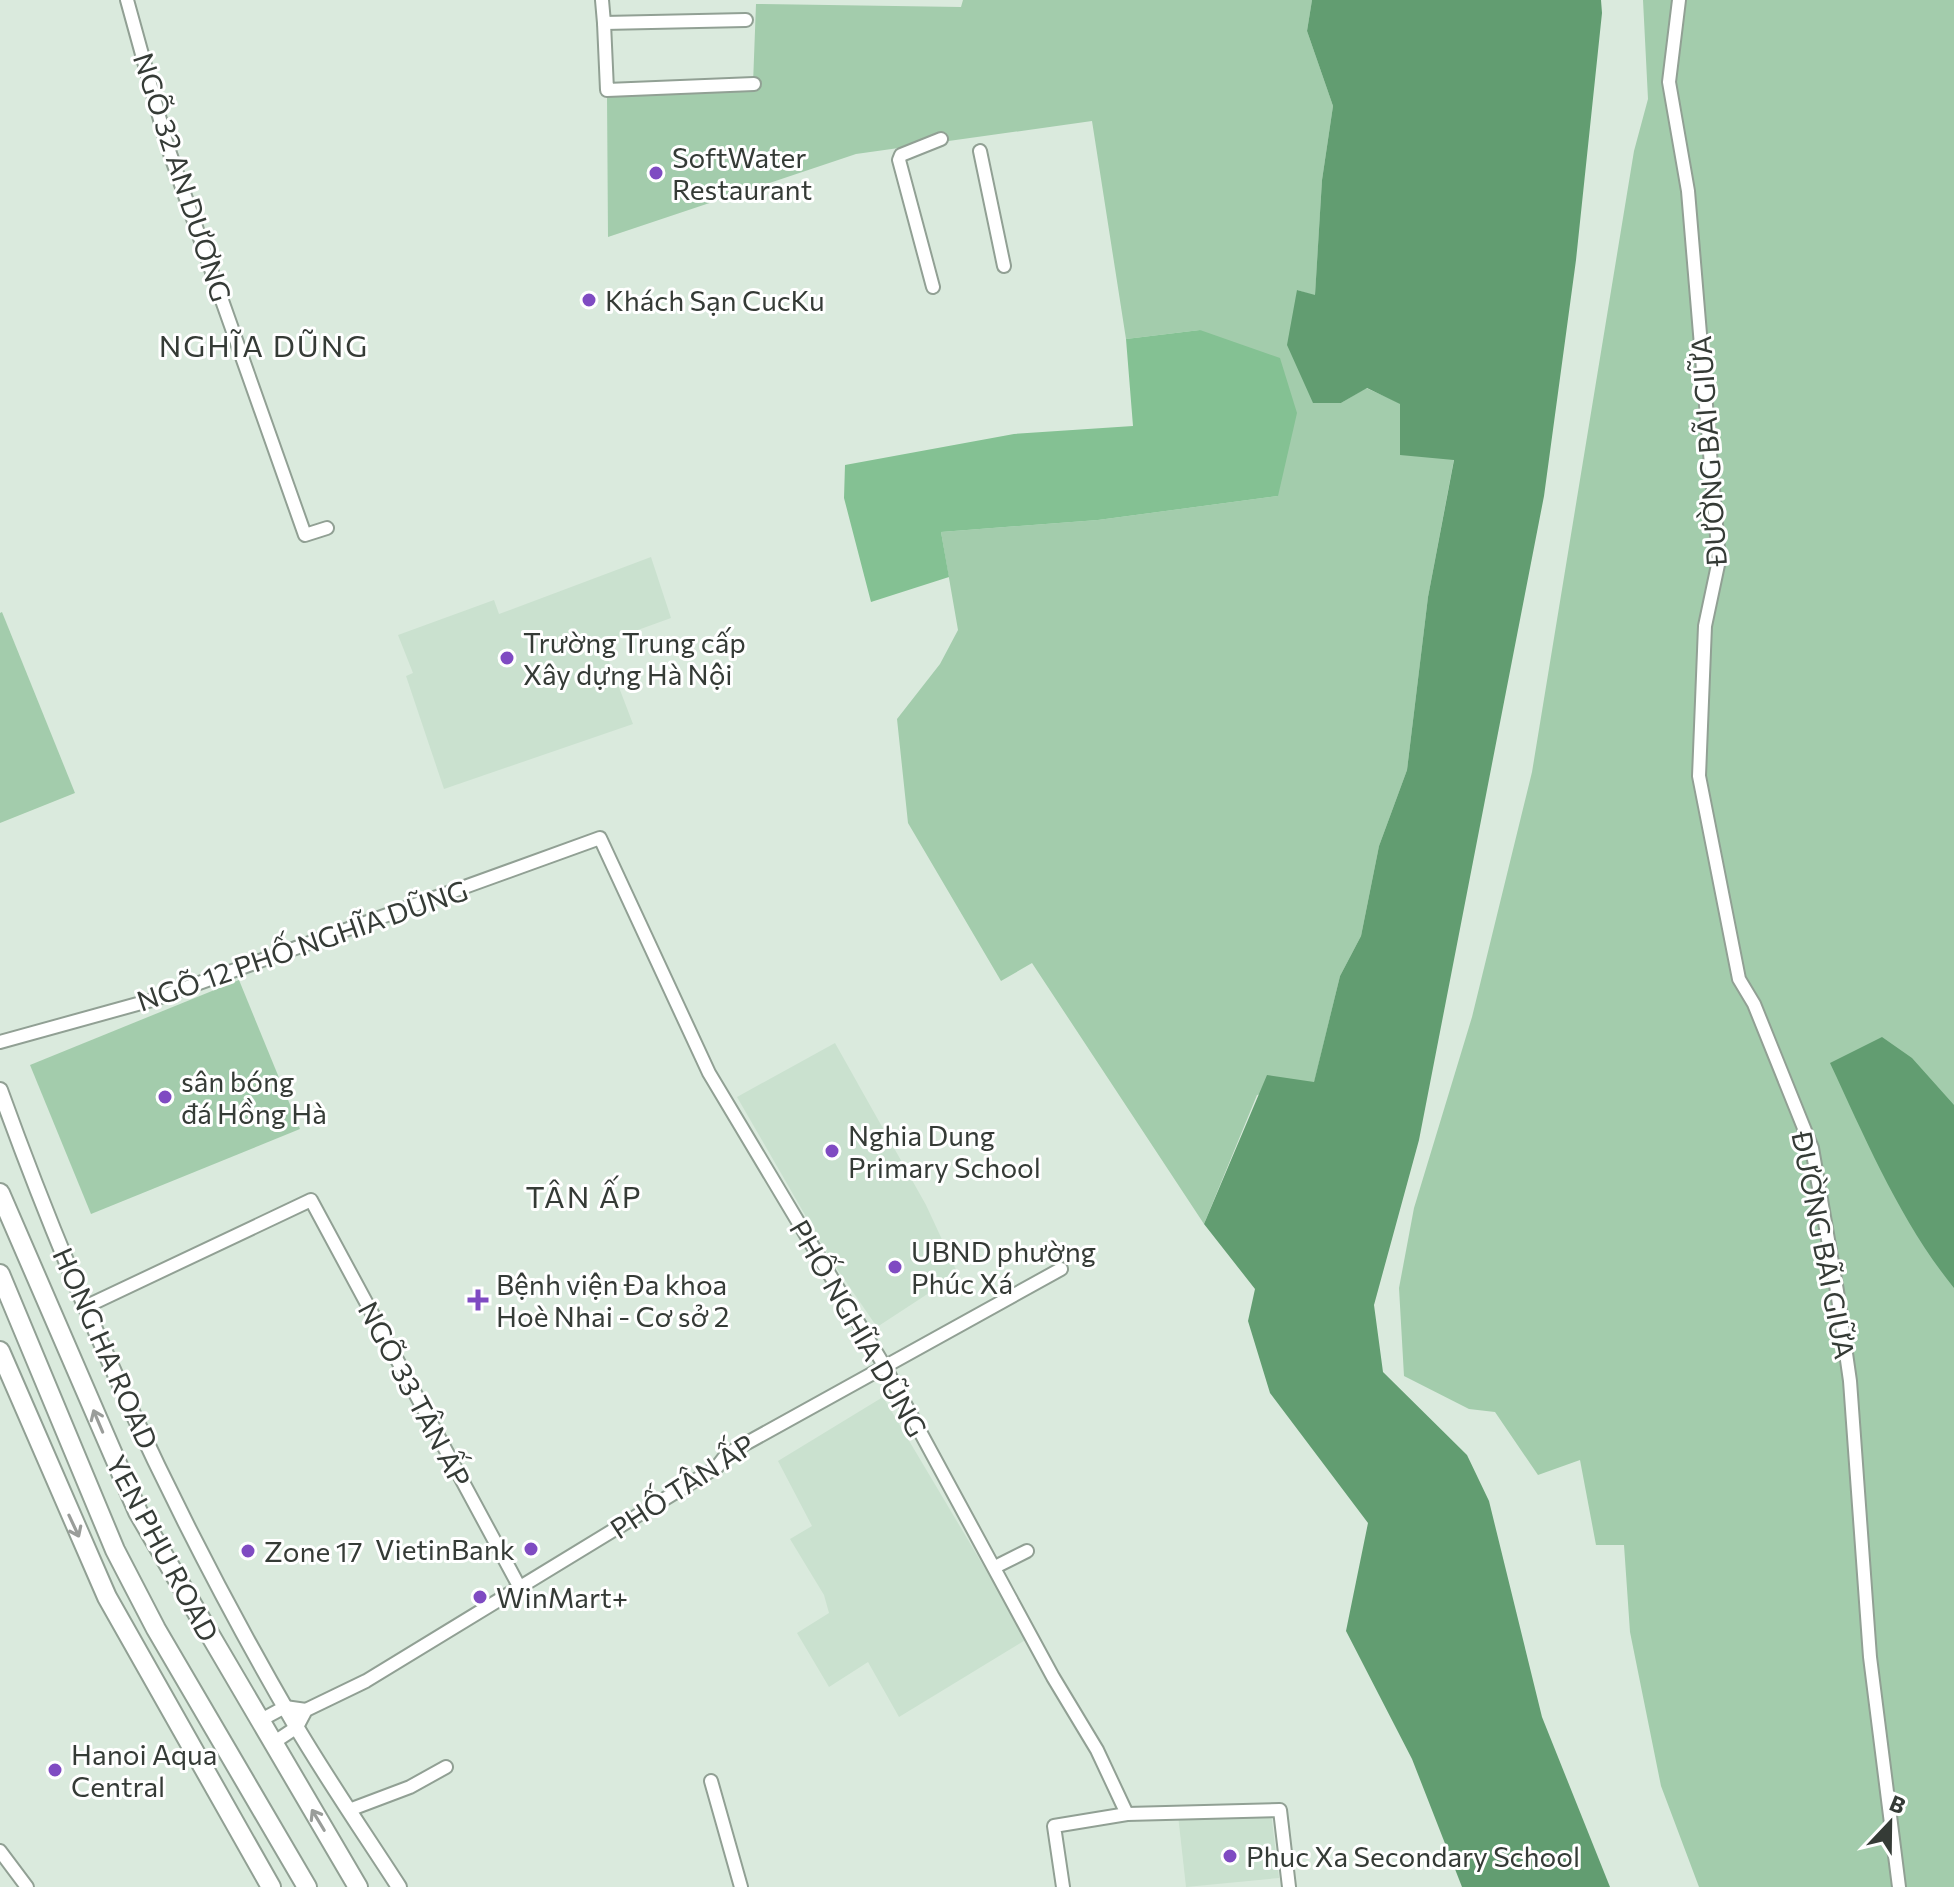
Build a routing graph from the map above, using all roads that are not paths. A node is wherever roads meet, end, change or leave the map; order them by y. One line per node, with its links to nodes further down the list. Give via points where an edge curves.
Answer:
1 (127, 0): 11 (street, NGÕ 32 AN DƯƠNG, via 167,145 305,535)
2 (602, 0): 5 (street)
3 (1679, 0): 43 (street, ĐƯỜNG BÃI GIỮA, via 1669,82 1688,191 1719,560 1705,626 1699,776 1739,979 1812,1148 1850,1381 1870,1657)
4 (746, 20): 5 (street)
5 (604, 23): 6 (street, via 607,90)
6 (754, 84)
7 (941, 139): 10 (street, via 899,160)
8 (980, 151): 9 (street)
9 (1004, 266)
10 (933, 287)
11 (327, 528)
12 (600, 838): 13 (street, NGÕ 12 PHỐ NGHĨA DŨNG, via 152,1000); 21 (street, PHỐ NGHĨA DŨNG, via 709,1073)
13 (0, 1042)
14 (0, 1090): 19 (street, HONG HA ROAD)
15 (0, 1193): 16 (main road, YEN PHU ROAD)
16 (4, 1215): 27 (main road, YEN PHU ROAD, one-way to 16, via 138,1512)
17 (1061, 1269): 21 (street, PHỐ TÂN ẤP)
18 (0, 1274): 37 (main road, YEN PHU ROAD, via 115,1550)
19 (85, 1307): 24 (street, NGÕ 33 TÂN ẤP, via 311,1200); 25 (street, HONG HA ROAD, via 124,1398)
20 (0, 1351): 35 (main road, one-way to 35, via 107,1597)
21 (885, 1367): 23 (street, PHỐ NGHĨA DŨNG); 24 (street, PHỐ TÂN ẤP, via 727,1454 717,1467)
22 (1027, 1551): 23 (street)
23 (995, 1567): 33 (street, PHỐ NGHĨA DŨNG)
24 (520, 1588): 26 (street, PHỐ TÂN ẤP, via 366,1681)
25 (285, 1707): 26 (street); 27 (street); 28 (street, HONG HA ROAD)
26 (306, 1710): 28 (street)
27 (259, 1721): 29 (main road, YEN PHU ROAD)
28 (297, 1727): 29 (street); 32 (street, HONG HA ROAD)
29 (273, 1743): 38 (main road, YEN PHU ROAD, one-way to 29)
30 (446, 1767): 32 (street)
31 (711, 1781): 40 (street)
32 (349, 1810): 39 (street, HONG HA ROAD)
33 (1127, 1814): 41 (street, via 1054,1826); 42 (street, via 1280,1810)
34 (0, 1851): 36 (street)
35 (266, 1884)
36 (27, 1887)
37 (307, 1887)
38 (358, 1887)
39 (399, 1887)
40 (741, 1887)
41 (1063, 1887)
42 (1289, 1887)
43 (1899, 1887)

